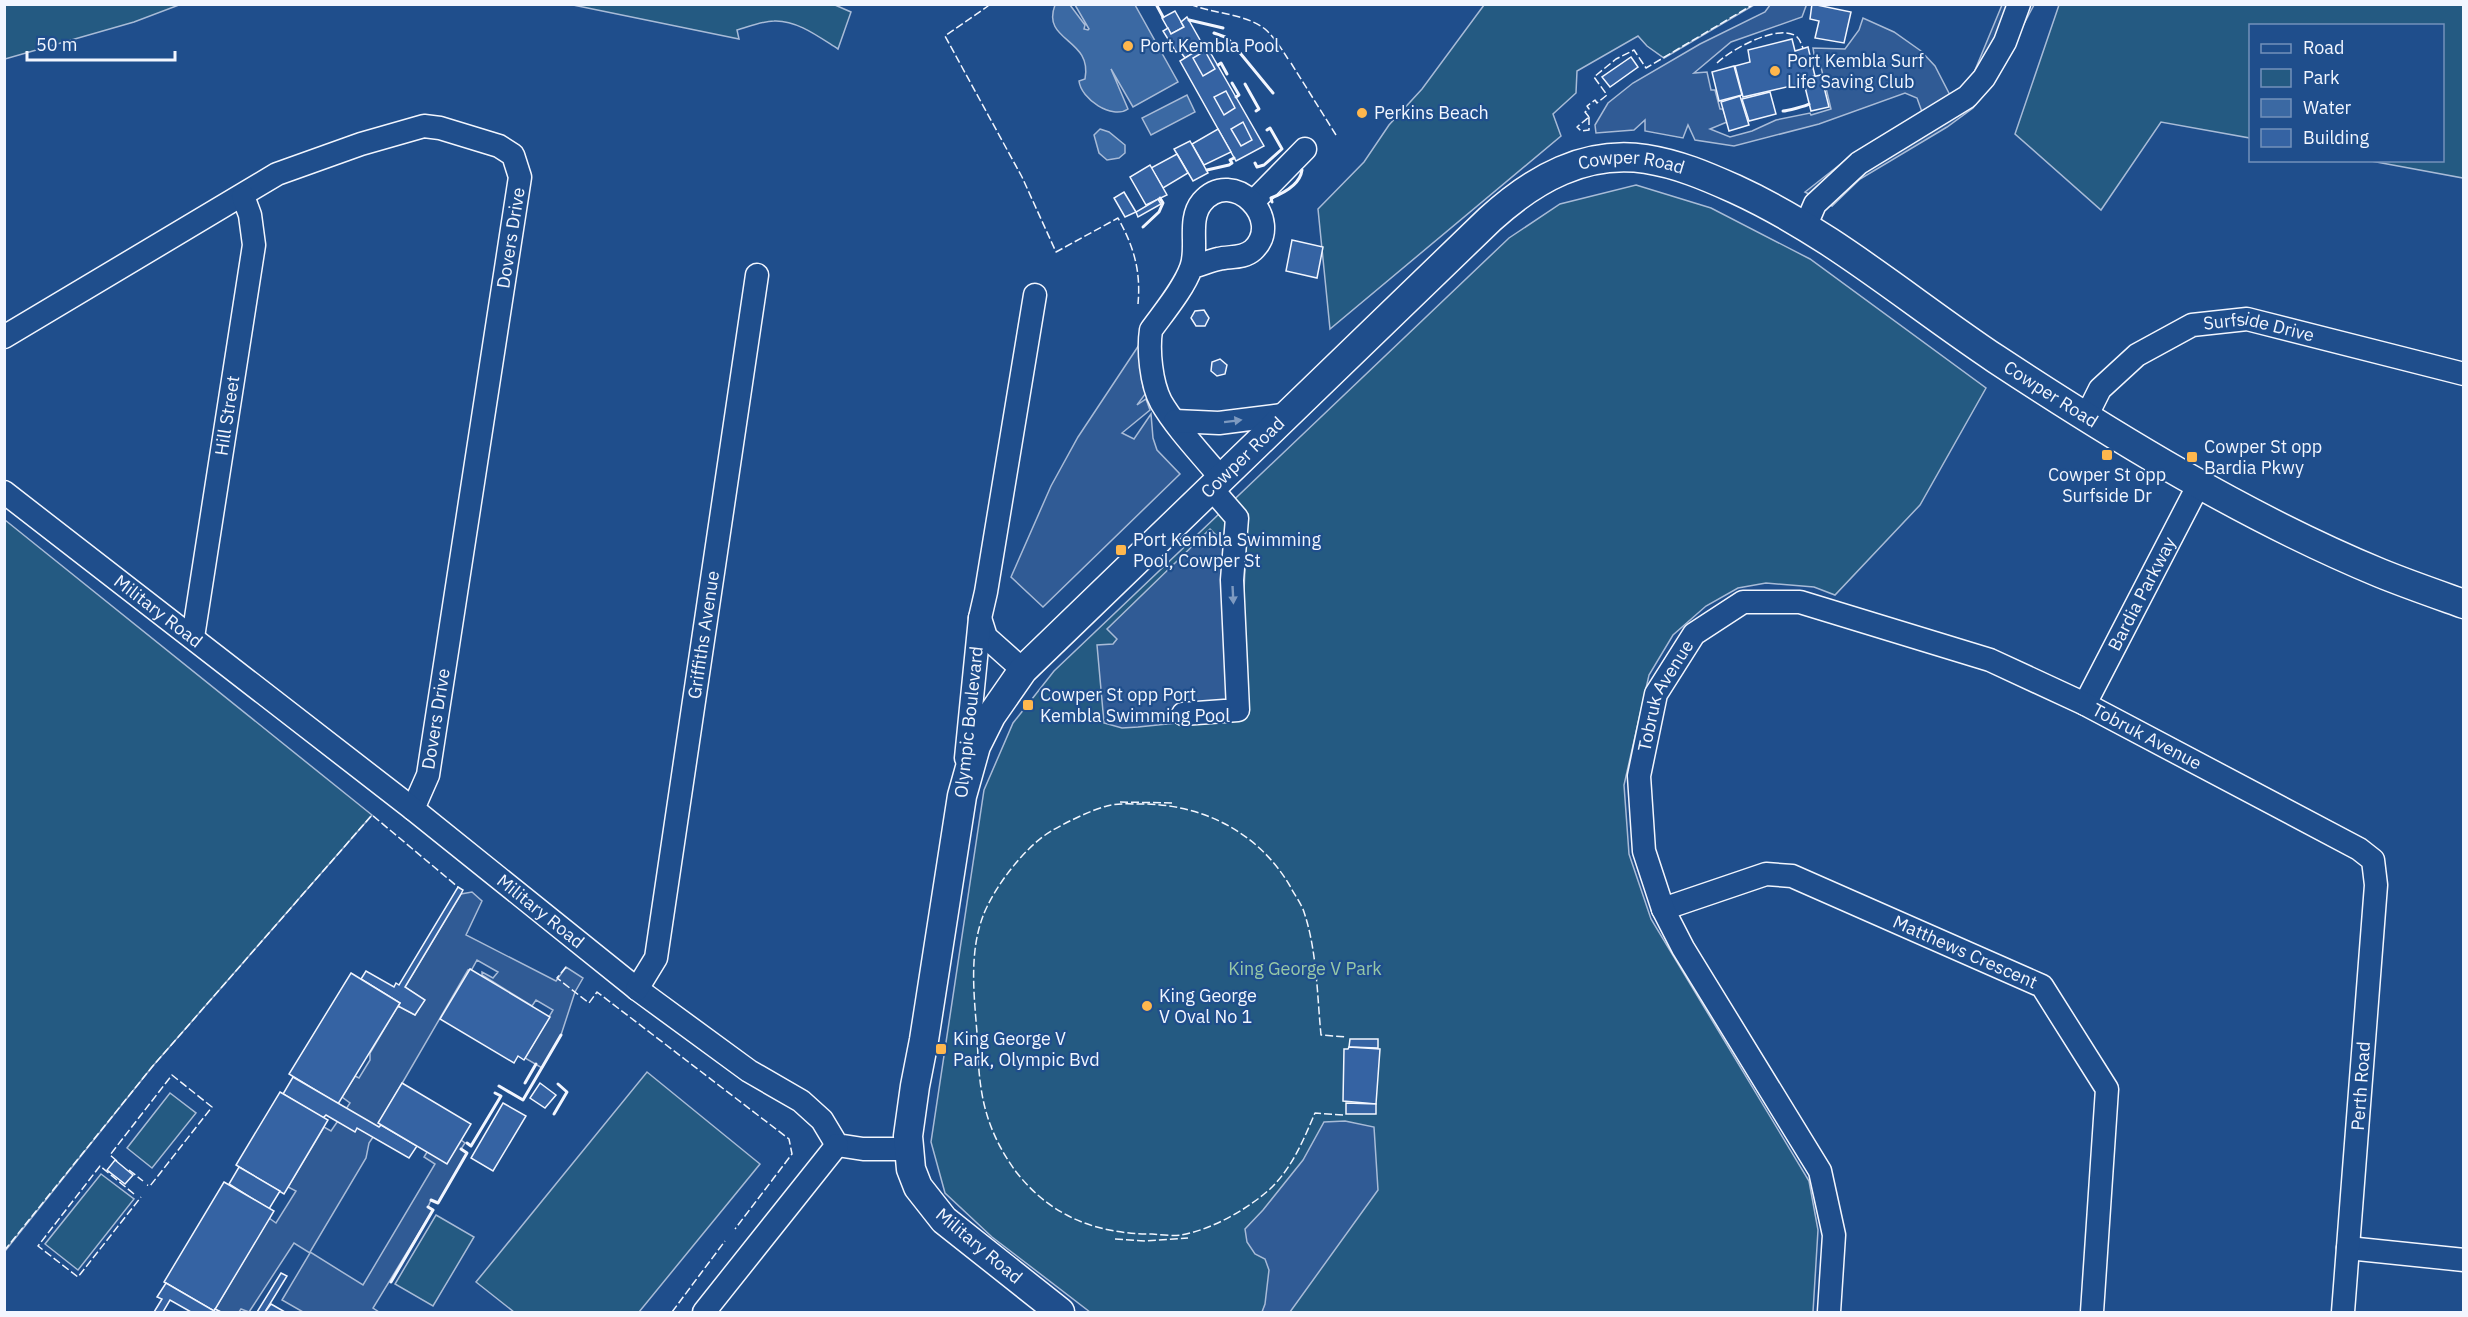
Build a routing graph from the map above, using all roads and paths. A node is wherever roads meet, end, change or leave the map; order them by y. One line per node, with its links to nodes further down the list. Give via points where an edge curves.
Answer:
1 (2019, 4): 5 (street, via 1984,78 1967,97 1859,163 1815,204)
2 (1305, 149): 4 (street)
3 (243, 196): 9 (street, Dovers Drive); 19 (street, Hill Street, via 254,245); 24 (street, Dovers Drive, via 277,174 424,126 499,146 513,155 520,177 428,775)
4 (1253, 202): 6 (street, via 1262,226 1253,249 1240,257); 6 (street, via 1241,192 1232,191 1211,194 1203,200 1196,217)
5 (1806, 225): 11 (main road, Cowper Road, via 1699,173 1672,165 1618,157 1567,168 1544,177 1512,199); 12 (main road, Cowper Road)
6 (1192, 267): 13 (street, via 1151,330 1150,363 1160,401)
7 (757, 275): 27 (street, Griffiths Avenue, via 656,958)
8 (1035, 296): 18 (street, Olympic Boulevard)
9 (4, 337)
10 (2463, 374): 12 (street, Surfside Drive, via 2247,319 2192,325 2137,355 2100,389)
11 (1290, 414): 13 (street, one-way to 11, via 1219,423); 14 (main road, Cowper Road)
12 (2086, 417): 15 (main road, Cowper Road)
13 (1175, 421): 14 (street)
14 (1216, 483): 20 (main road, Cowper Road); 22 (street, one-way to 22, via 1237,518 1232,580 1238,710)
15 (2199, 484): 17 (main road, Cowper Road, via 2324,548); 21 (street, Bardia Parkway)
16 (4, 492): 19 (street, Military Road)
17 (2463, 604)
18 (980, 618): 20 (street, via 986,637); 23 (street, Olympic Boulevard)
19 (193, 637): 24 (street, Military Road)
20 (1023, 670): 23 (main road, Cowper Road, via 984,728)
21 (2085, 704): 25 (street, Tobruk Avenue, via 2359,849); 26 (street, Tobruk Avenue, via 1990,660 1800,602 1743,602 1694,634 1656,694 1639,776 1644,851)
22 (1183, 714)
23 (962, 796): 29 (main road, Olympic Boulevard)
24 (413, 809): 27 (street, Military Road)
25 (2373, 860): 30 (street, Perth Road, via 2376,885)
26 (1664, 909): 34 (street, Tobruk Avenue, via 1683,948 1820,1171 1834,1236); 35 (street, Matthews Crescent, via 1766,874 1792,876 2042,986 2107,1089)
27 (637, 989): 28 (street, Military Road, via 749,1071 801,1101 822,1120)
28 (837, 1145): 29 (street); 32 (street)
29 (908, 1149): 33 (main road, Military Road, via 918,1187 944,1220)
30 (2348, 1248): 31 (street); 36 (street, Perth Road)
31 (2463, 1260)
32 (704, 1312)
33 (1060, 1312)
34 (1829, 1312)
35 (2092, 1312)
36 (2343, 1312)

